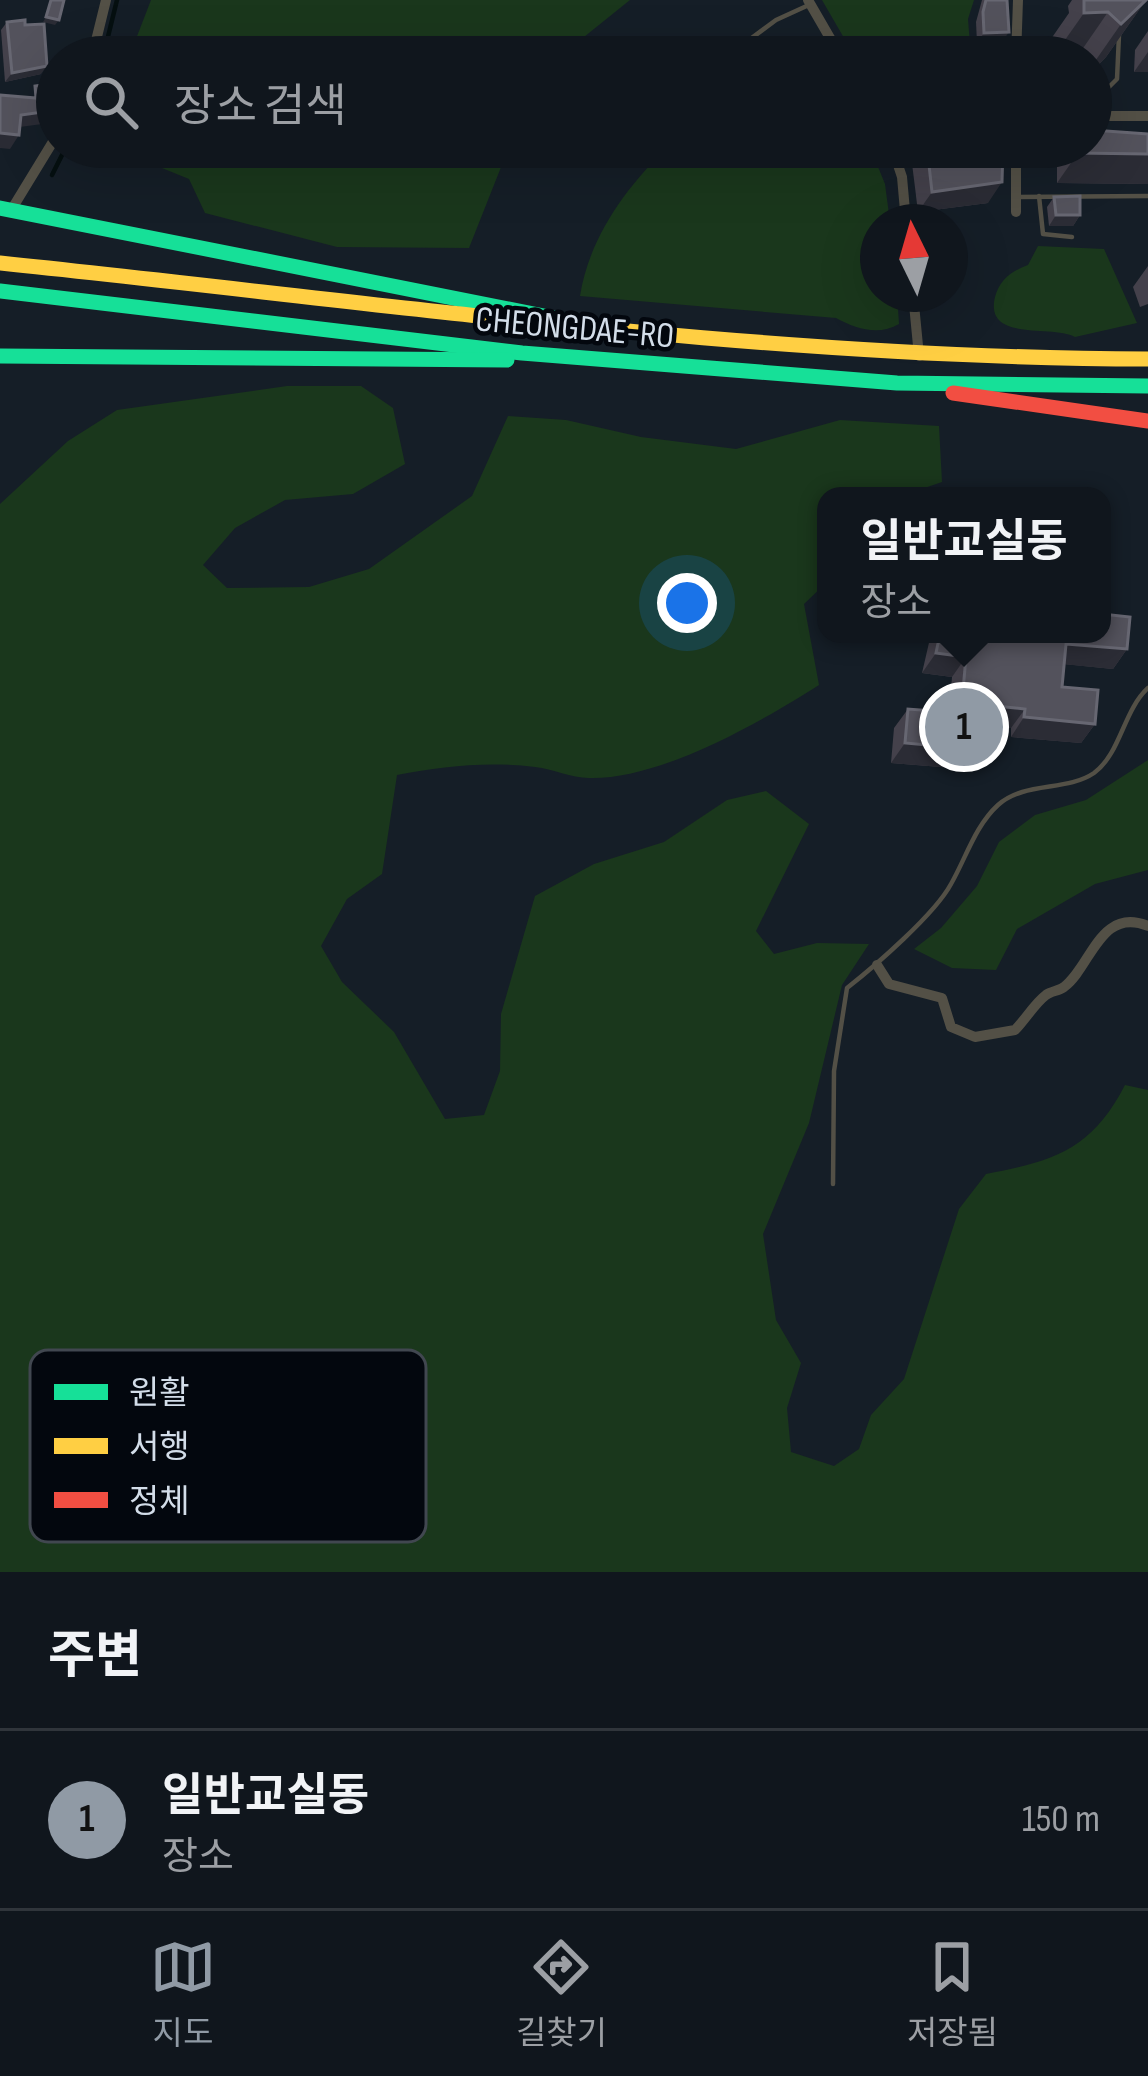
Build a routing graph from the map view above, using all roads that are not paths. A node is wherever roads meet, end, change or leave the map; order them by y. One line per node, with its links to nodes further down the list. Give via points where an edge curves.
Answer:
1 (106, 0): 5 (street)
2 (1018, 0): 8 (street)
3 (810, 2): 6 (lane); 7 (street)
4 (1119, 24): 9 (lane)
5 (97, 36)
6 (755, 36)
7 (829, 36)
8 (1017, 36)
9 (1112, 84)
10 (1112, 116): 11 (street)
11 (1148, 116)
12 (36, 166): 19 (street)
13 (899, 168): 18 (street)
14 (1016, 168): 15 (street)
15 (1016, 196): 16 (lane); 20 (street)
16 (1039, 196): 17 (lane); 21 (lane, via 1043,234)
17 (1148, 196)
18 (904, 204)
19 (5, 210): 25 (street)
20 (1016, 212)
21 (1072, 237)
22 (0, 263): 25 (street, CHEONGDAE-RO)
23 (0, 291): 29 (street, CHEONGDAE-RO)
24 (915, 312): 27 (street)
25 (644, 334): 27 (street, CHEONGDAE-RO)
26 (0, 356): 29 (street)
27 (919, 356): 28 (street, CHEONGDAE-RO)
28 (1148, 359)
29 (637, 362): 30 (street, CHEONGDAE-RO)
30 (897, 383): 31 (street, CHEONGDAE-RO); 32 (street)
31 (1148, 386)
32 (1148, 421)
33 (1148, 688): 35 (lane, via 1092,775 1000,803 950,887)
34 (1148, 926): 35 (street, via 1109,929 1065,987 1044,996 1015,1030 975,1037 951,1027 942,998 889,985)
35 (877, 964): 36 (lane, via 847,988 838,1030)
36 (832, 1184)

